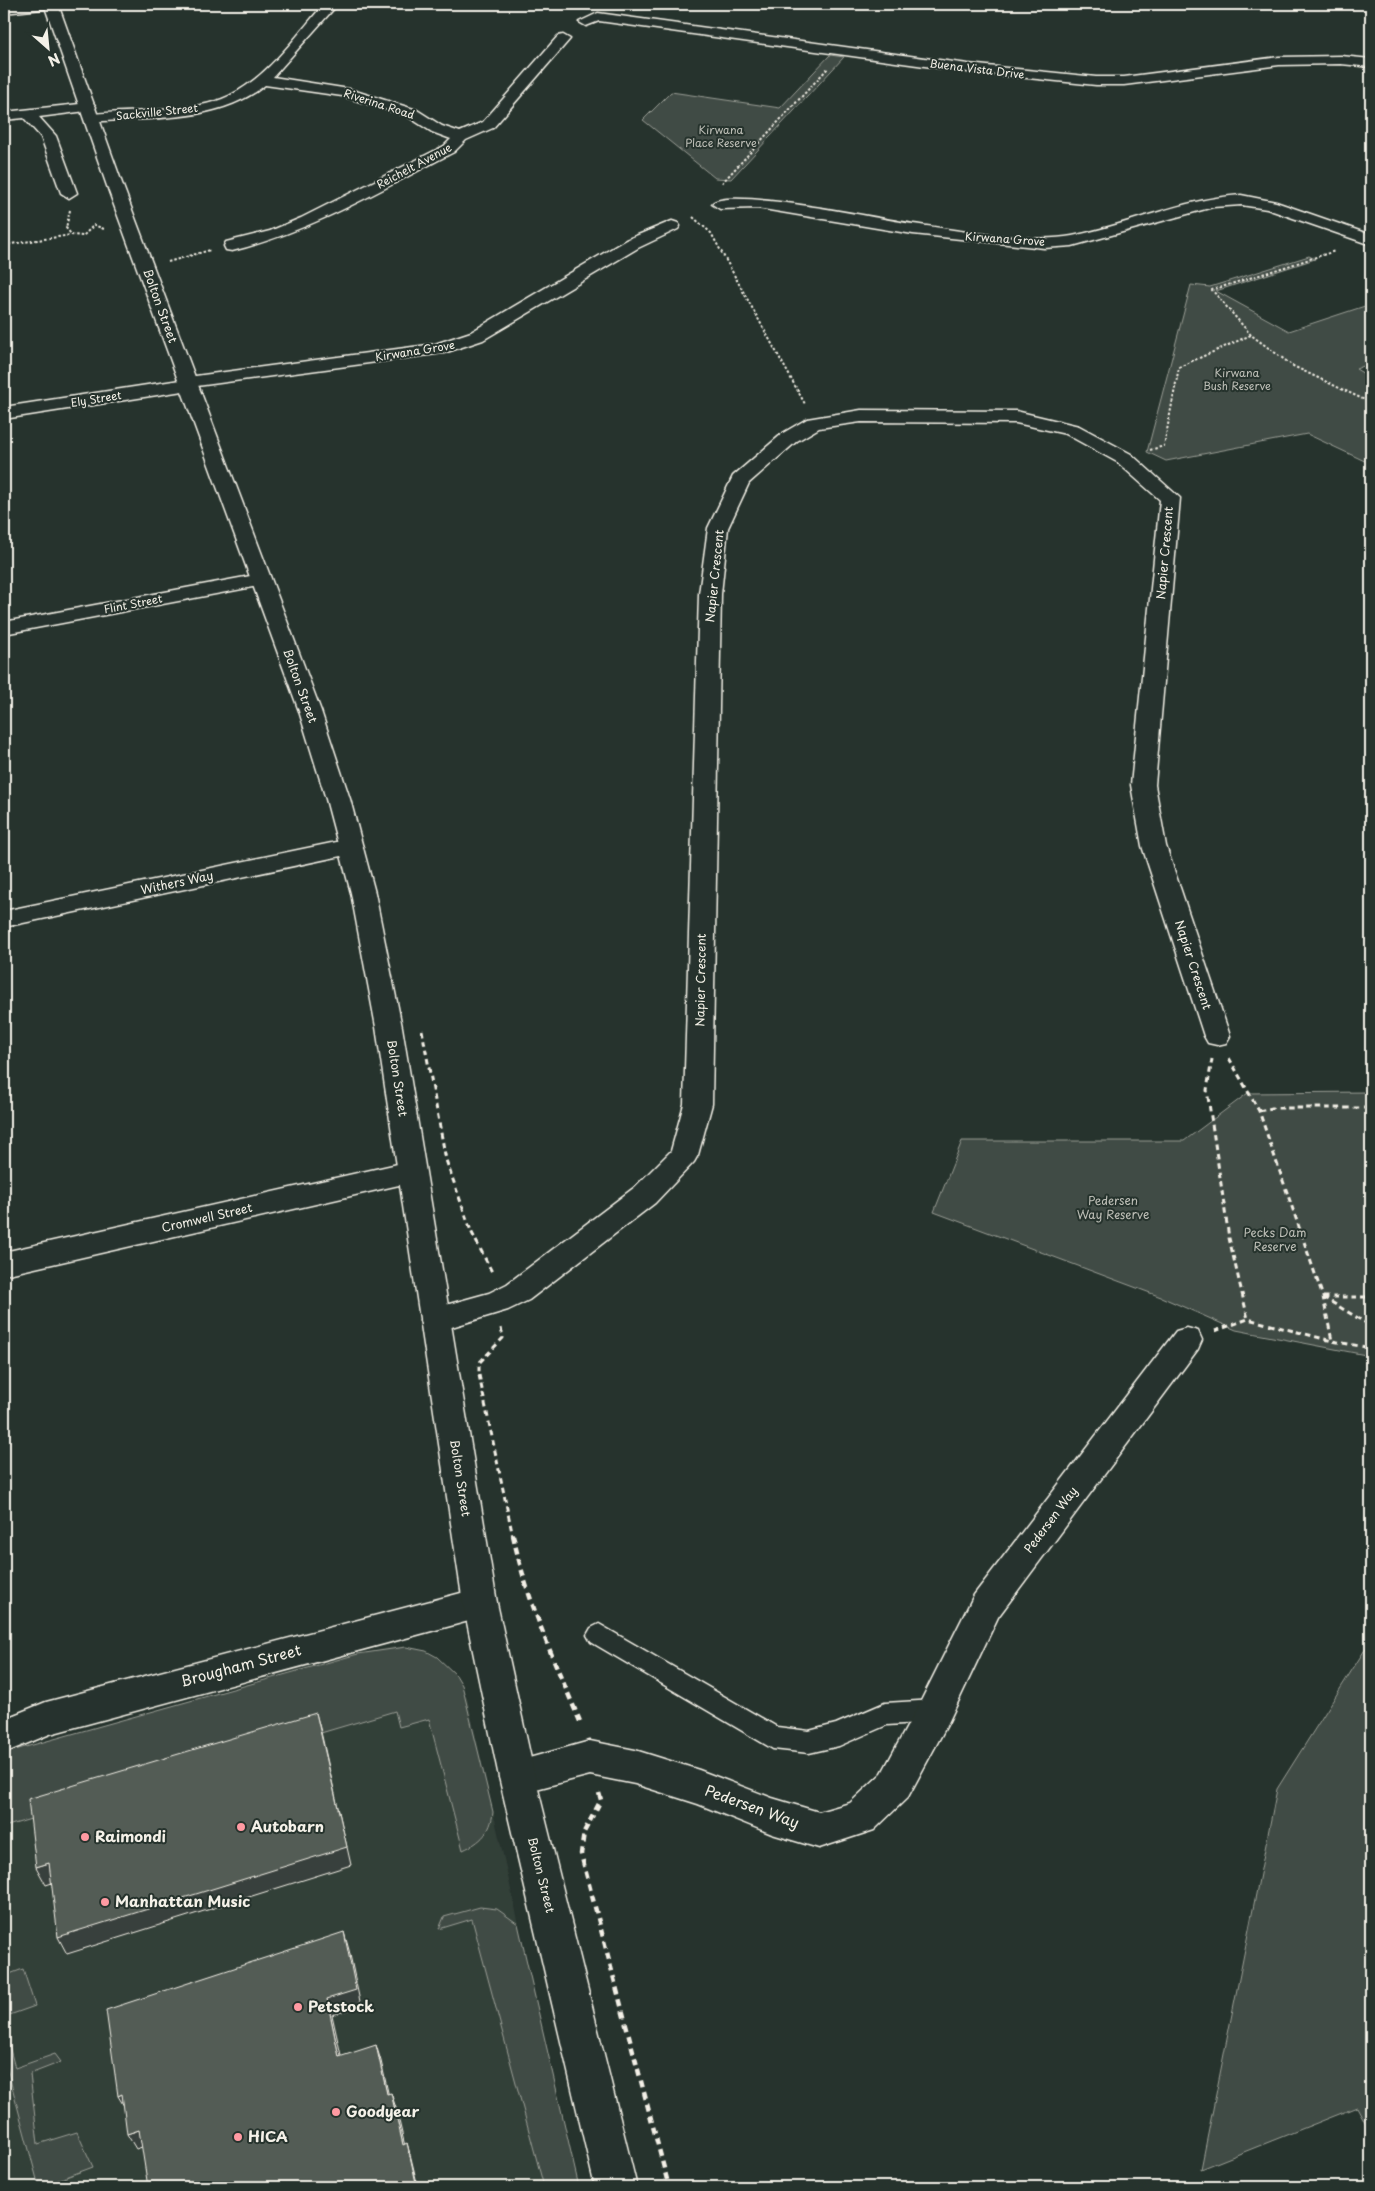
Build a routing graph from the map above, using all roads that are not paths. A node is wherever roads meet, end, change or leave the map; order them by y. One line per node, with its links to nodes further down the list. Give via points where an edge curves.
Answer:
1 (51, 4): 3 (street); 9 (street, Bolton Street)
2 (331, 4): 7 (street, Sackville Street)
3 (4, 9)
4 (586, 22): 6 (street, Buena Vista Drive, via 598,17 968,68 1096,81 1124,81 1289,60)
5 (563, 39): 11 (street, Reichelt Avenue, via 488,125)
6 (1371, 63)
7 (263, 80): 9 (street, Sackville Street, via 233,100 196,109); 11 (street, Riverina Road, via 344,92 412,113 437,129)
8 (27, 113): 9 (street, Sackville Street); 10 (street, Sackville Street); 12 (street, via 48,136)
9 (91, 113): 17 (street, Bolton Street)
10 (4, 116)
11 (461, 137): 16 (street, Reichelt Avenue, via 449,149 307,221 276,234)
12 (69, 193)
13 (720, 204): 15 (street, Kirwana Grove, via 757,203 913,230 1044,243 1072,241 1212,202 1240,200 1270,205)
14 (672, 226): 17 (street, Kirwana Grove, via 632,244 462,343)
15 (1371, 240)
16 (232, 246)
17 (189, 383): 18 (street, Ely Street); 19 (street, Bolton Street)
18 (4, 413)
19 (262, 580): 20 (street, Flint Street); 21 (street, Bolton Street, via 310,711)
20 (4, 628)
21 (351, 847): 22 (street, Withers Way); 24 (street, Bolton Street, via 374,947)
22 (4, 919)
23 (1217, 1036): 26 (street, Napier Crescent, via 1154,846 1143,785 1170,498 1124,458 1072,430 1016,417 861,416 814,423 790,437 740,480 718,528 710,594 698,1104 684,1155 645,1195 518,1292 497,1302)
24 (411, 1172): 25 (street, Cromwell Street); 26 (street, Bolton Street)
25 (4, 1264)
26 (435, 1320): 28 (street, Bolton Street)
27 (1187, 1340): 30 (street, Pedersen Way, via 986,1606)
28 (480, 1603): 31 (street, Brougham Street, via 46,1718); 32 (street, Bolton Street)
29 (599, 1635): 30 (lane, via 773,1738 808,1742 839,1735 884,1714)
30 (935, 1711): 32 (street, Pedersen Way, via 895,1785 861,1817 818,1830 699,1787 590,1758)
31 (4, 1736)
32 (517, 1777): 33 (street, Bolton Street)
33 (616, 2187)

